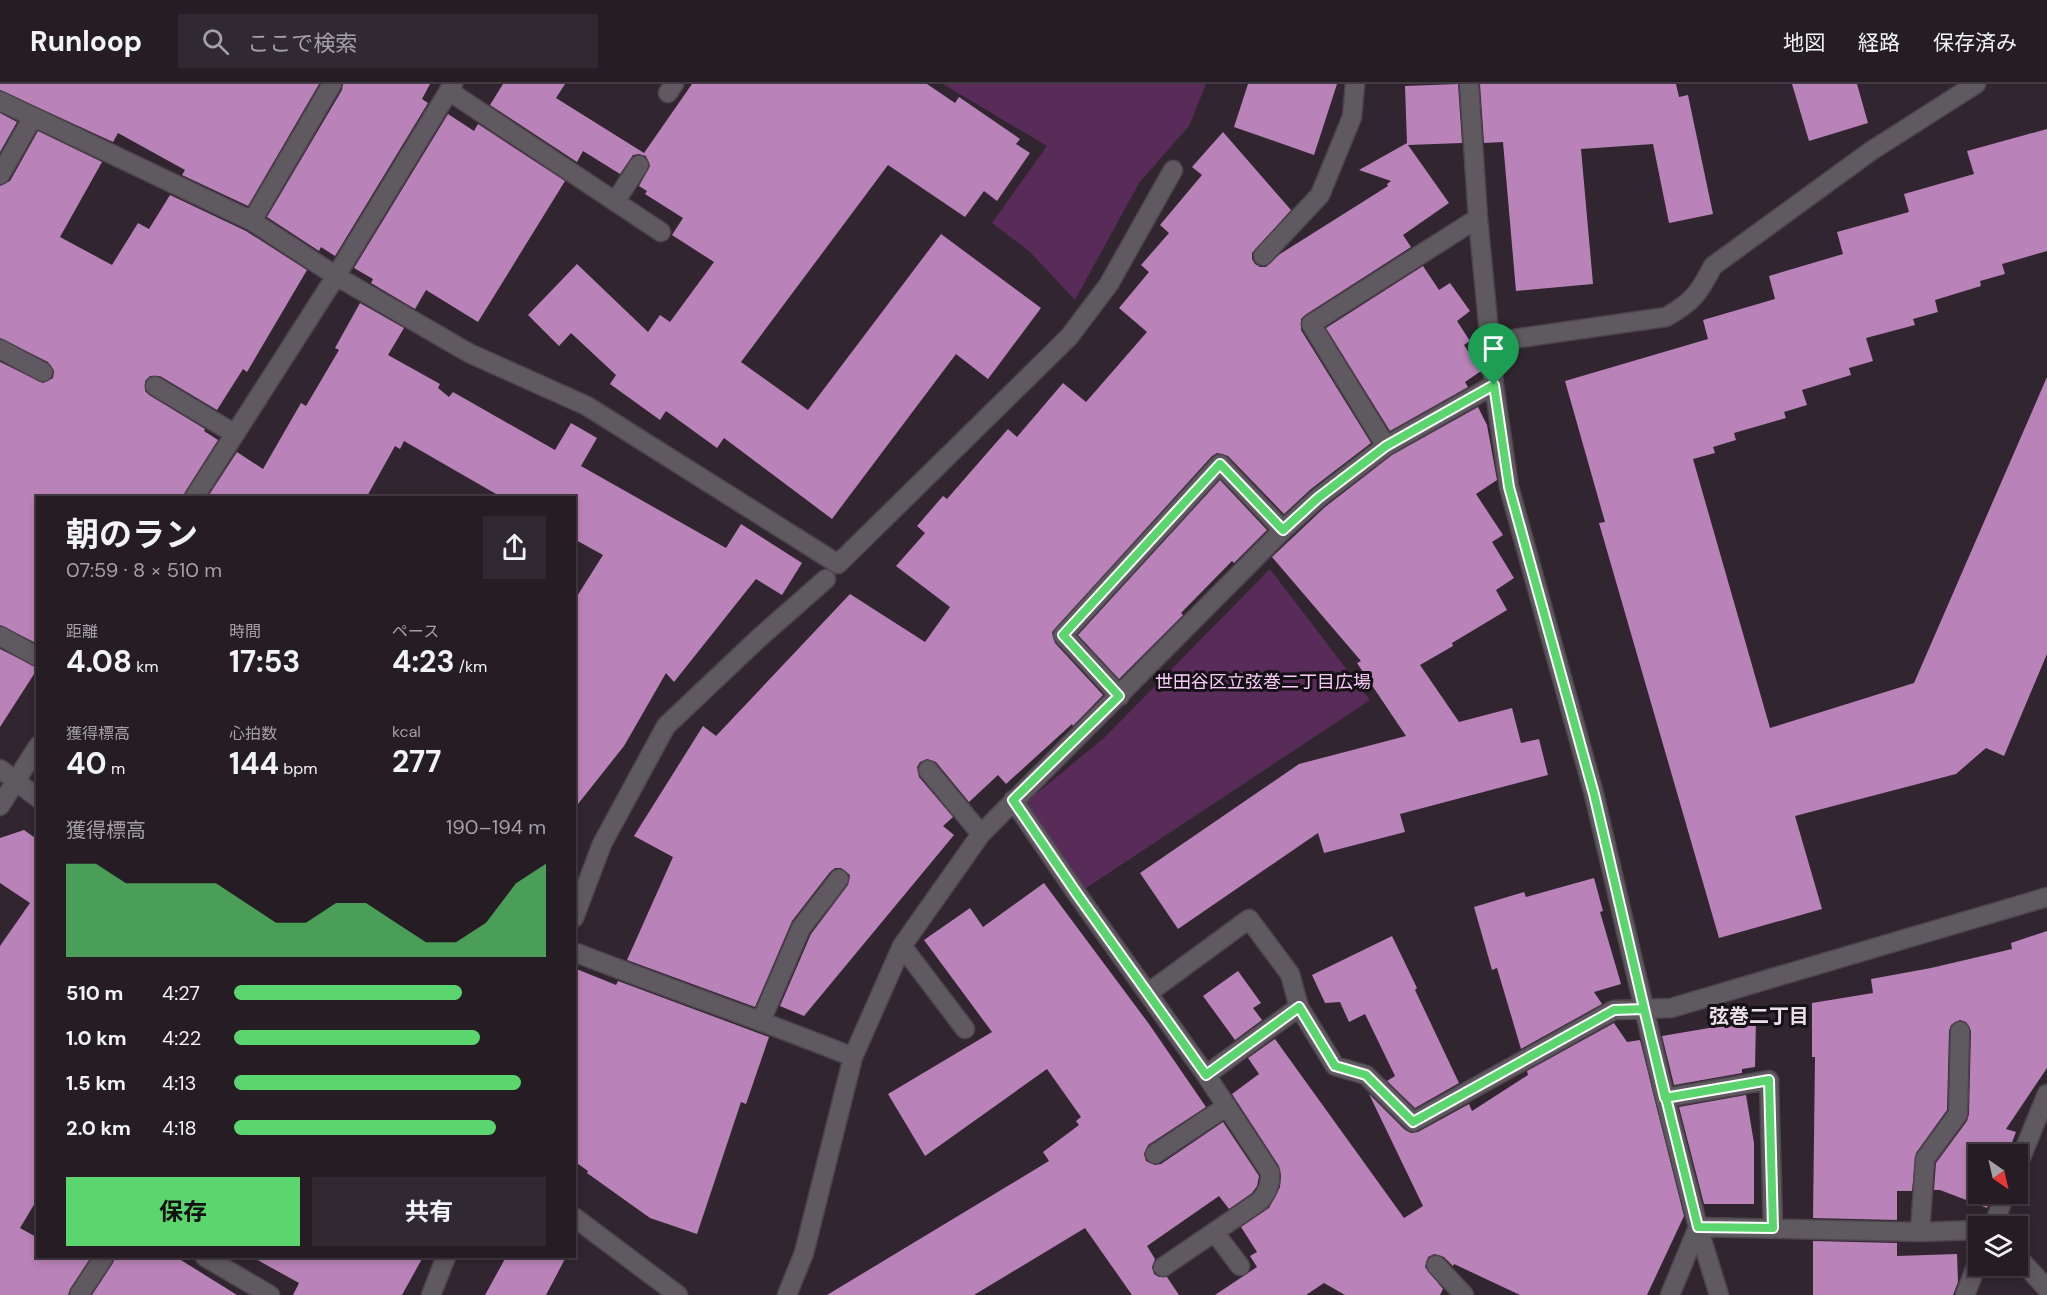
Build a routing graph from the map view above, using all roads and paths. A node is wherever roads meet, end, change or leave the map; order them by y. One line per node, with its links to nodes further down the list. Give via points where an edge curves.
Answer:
1 (332, 84): 13 (street)
2 (1355, 84): 15 (street, via 1352,117 1320,195)
3 (1469, 84): 12 (street)
4 (1976, 84): 17 (street, via 1871,151 1713,266 1686,306 1666,317)
5 (451, 87): 11 (street); 16 (street)
6 (0, 101): 7 (street)
7 (33, 117): 10 (street); 13 (street)
8 (639, 165): 11 (street)
9 (1173, 170): 16 (street, via 1109,284 1069,337 838,564 587,406 469,353)
10 (0, 175)
11 (615, 202): 14 (street)
12 (1479, 218): 17 (street); 23 (street, via 1311,324)
13 (252, 221): 16 (street)
14 (661, 232)
15 (1263, 256)
16 (336, 276): 22 (street)
17 (1492, 342): 20 (street)
18 (0, 349): 19 (street)
19 (43, 372)
20 (1494, 385): 23 (street); 45 (street, via 1509,487 1594,794)
21 (155, 386): 22 (street)
22 (235, 434): 24 (street)
23 (1386, 446): 25 (street)
24 (195, 496)
25 (1283, 530): 29 (street); 29 (street, via 1220,464 1063,635)
26 (826, 579): 40 (street, via 666,726 602,844)
27 (0, 636): 28 (street)
28 (36, 656)
29 (1119, 696): 35 (street)
30 (36, 749): 33 (street)
31 (0, 769): 33 (street)
32 (928, 770): 37 (street)
33 (16, 781): 34 (street); 36 (street)
34 (36, 796)
35 (1013, 800): 37 (street); 43 (street)
36 (0, 806)
37 (981, 834): 41 (street)
38 (839, 879): 46 (street, via 801,928)
39 (2047, 897): 45 (street, via 1671,1008)
40 (576, 913)
41 (902, 946): 47 (street); 49 (street)
42 (576, 953): 46 (street)
43 (1148, 993): 44 (street, via 1249,919 1290,975); 50 (street)
44 (1299, 1007): 45 (street, via 1335,1066 1366,1075 1413,1122 1614,1010); 50 (street)
45 (1644, 1009): 52 (street)
46 (761, 1021): 49 (street)
47 (965, 1029)
48 (1960, 1032): 60 (street, via 1958,1114 1925,1159)
49 (853, 1057): 75 (street, via 804,1253)
50 (1206, 1075): 53 (street)
51 (2047, 1094): 54 (street)
52 (1665, 1098): 57 (street); 58 (street, via 1769,1080)
53 (1227, 1106): 55 (street); 61 (street, via 1270,1172 1271,1182 1260,1201)
54 (2027, 1144)
55 (1155, 1154)
56 (576, 1218): 74 (street)
57 (1698, 1227): 58 (street); 77 (street); 78 (street)
58 (1773, 1228): 60 (street)
59 (1968, 1230): 60 (street)
60 (1920, 1232)
61 (1215, 1233): 66 (street); 67 (street)
62 (103, 1258): 71 (street)
63 (207, 1258): 72 (street)
64 (446, 1258): 73 (street)
65 (1436, 1265): 76 (street)
66 (1240, 1266)
67 (1163, 1267)
68 (2028, 1268): 70 (street)
69 (1972, 1276): 79 (street)
70 (2047, 1289)
71 (79, 1295)
72 (270, 1295)
73 (431, 1295)
74 (678, 1295)
75 (787, 1295)
76 (1464, 1295)
77 (1670, 1295)
78 (1719, 1295)
79 (1965, 1295)

